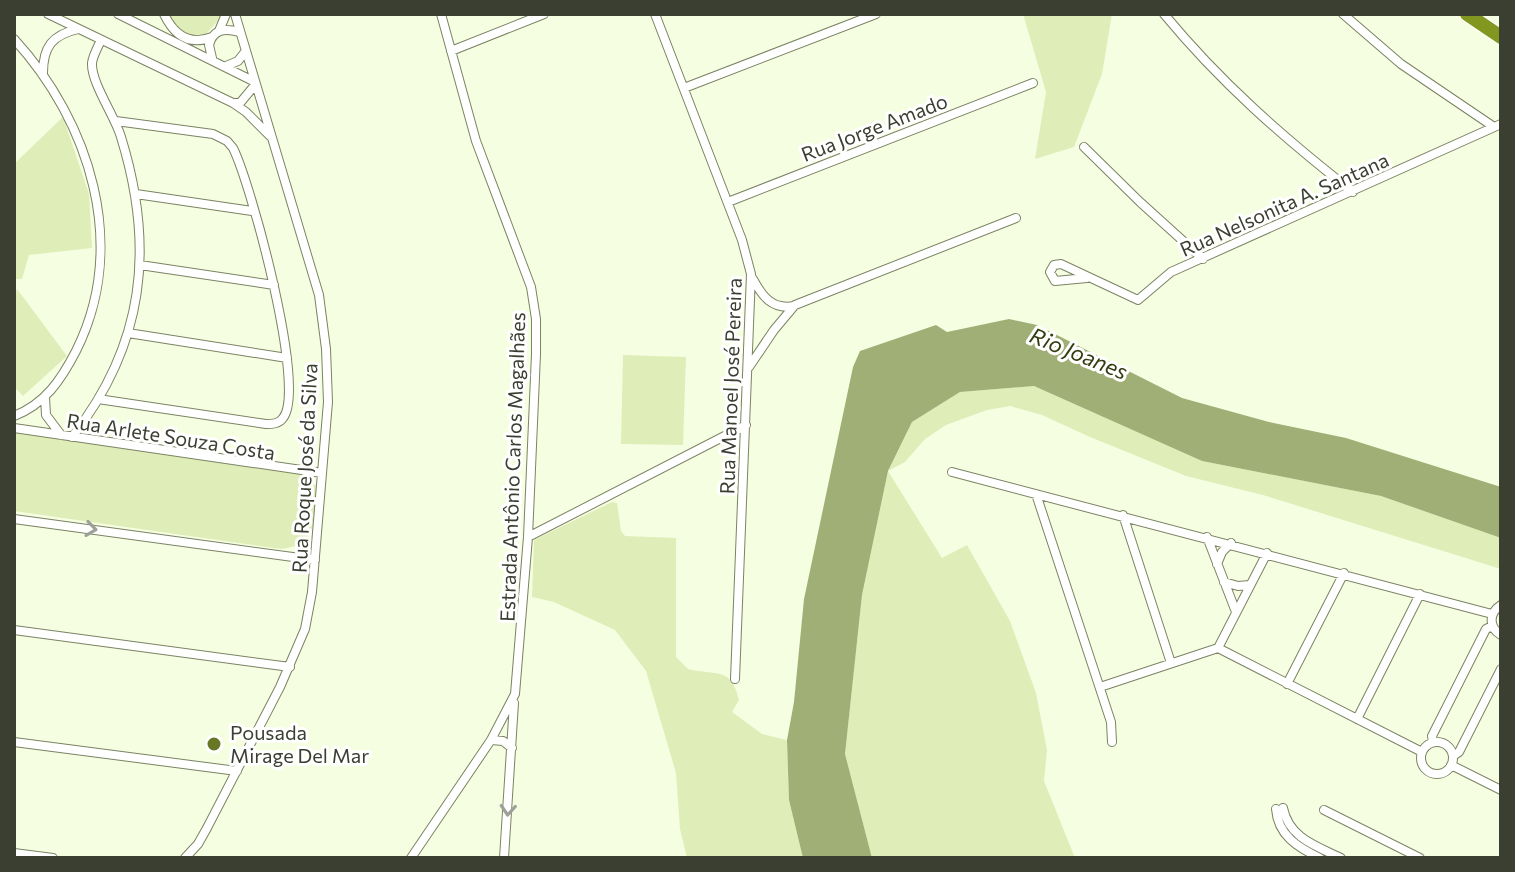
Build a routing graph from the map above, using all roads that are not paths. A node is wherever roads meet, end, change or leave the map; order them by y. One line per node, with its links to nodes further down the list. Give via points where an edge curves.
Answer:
1 (48, 14): 15 (street)
2 (118, 14): 13 (street)
3 (163, 14): 14 (street); 17 (street, via 186,40 202,41)
4 (226, 14): 17 (street)
5 (235, 14): 16 (street, Rua Roque José da Silva)
6 (441, 14): 21 (street, Estrada Antônio Carlos Magalhães)
7 (544, 14): 21 (street)
8 (655, 14): 28 (street, Rua Manoel José Pereira)
9 (876, 14): 28 (street)
10 (1164, 14): 36 (street, via 1259,116)
11 (1343, 14): 33 (street, via 1401,64)
12 (1467, 14): 18 (highway)
13 (133, 18): 14 (street)
14 (147, 26): 23 (street)
15 (78, 29): 20 (street); 25 (street, via 50,41)
16 (239, 32): 17 (street); 22 (street, Rua Roque José da Silva)
17 (215, 34): 23 (street, via 209,45)
18 (1501, 37)
19 (14, 39): 25 (street)
20 (101, 40): 29 (street); 32 (street, via 92,68)
21 (451, 51): 63 (street, Estrada Antônio Carlos Magalhães, via 476,141 534,303)
22 (245, 52): 24 (street); 26 (street, Rua Roque José da Silva)
23 (212, 59): 24 (street)
24 (226, 66): 26 (street)
25 (43, 74): 50 (street, via 82,148 101,228 98,285 88,324 64,374)
26 (254, 83): 29 (street); 30 (street, Rua Roque José da Silva)
27 (1033, 83): 38 (street, Rua Jorge Amado)
28 (684, 88): 38 (street, Rua Manoel José Pereira)
29 (236, 103): 30 (street); 31 (street)
30 (263, 109): 31 (street); 34 (street, Rua Roque José da Silva)
31 (246, 112): 34 (street)
32 (116, 121): 37 (street); 39 (street, via 213,134 227,141 238,158)
33 (1498, 126): 36 (street, Rua Nelsonita A. Santana)
34 (273, 140): 58 (street, Rua Roque José da Silva, via 324,323 328,376)
35 (1084, 147): 41 (street)
36 (1353, 192): 41 (street, Rua Nelsonita A. Santana)
37 (136, 194): 39 (street); 42 (street)
38 (728, 202): 43 (street, Rua Manoel José Pereira)
39 (252, 211): 45 (street)
40 (1016, 218): 46 (street)
41 (1203, 259): 44 (street, Rua Nelsonita A. Santana, via 1171,272 1138,300)
42 (140, 265): 45 (street); 47 (street)
43 (751, 274): 46 (street, via 769,302); 49 (street, Rua Manoel José Pereira)
44 (1087, 278)
45 (274, 285): 48 (street)
46 (795, 305): 49 (street)
47 (128, 333): 48 (street); 51 (street)
48 (287, 358): 51 (street, via 289,402 283,418 272,424)
49 (749, 367): 53 (street, Rua Manoel José Pereira)
50 (45, 397): 52 (street); 55 (street, via 46,415)
51 (98, 399): 56 (street)
52 (14, 416)
53 (746, 425): 63 (street); 82 (street, Rua Manoel José Pereira)
54 (14, 428): 55 (street, Rua Arlete Souza Costa)
55 (62, 435): 56 (street, Rua Arlete Souza Costa)
56 (72, 437): 58 (street, Rua Arlete Souza Costa)
57 (952, 472): 59 (street)
58 (322, 473): 66 (street, Rua Roque José da Silva)
59 (1036, 494): 60 (street); 84 (street)
60 (1123, 515): 62 (street); 79 (street)
61 (14, 519): 66 (street, one-way to 66)
62 (1207, 537): 64 (street); 67 (street)
63 (528, 541): 85 (street, Estrada Antônio Carlos Magalhães)
64 (1231, 543): 65 (street); 67 (street)
65 (1267, 553): 68 (street); 70 (street)
66 (315, 560): 80 (street, Rua Roque José da Silva, via 309,611)
67 (1217, 564): 69 (street)
68 (1344, 573): 71 (street); 83 (street)
69 (1224, 582): 70 (street); 73 (street)
70 (1250, 585): 73 (street)
71 (1420, 594): 74 (street); 86 (street)
72 (1501, 605): 74 (street)
73 (1236, 612): 78 (street)
74 (1492, 614): 75 (street)
75 (1492, 626): 77 (street); 90 (street)
76 (14, 630): 80 (street)
77 (1501, 635)
78 (1218, 648): 79 (street); 83 (street)
79 (1171, 663): 84 (street)
80 (290, 667): 94 (street, Rua Roque José da Silva)
81 (1501, 669): 93 (street)
82 (735, 679)
83 (1287, 684): 86 (street)
84 (1100, 687): 89 (street)
85 (515, 694): 87 (street, Estrada Antônio Carlos Magalhães); 91 (street)
86 (1357, 719): 92 (street)
87 (491, 740): 91 (street); 100 (street, Estrada Antônio Carlos Magalhães)
88 (14, 742): 94 (street)
89 (1112, 742)
90 (1433, 742): 92 (street); 93 (street, via 1446,745)
91 (512, 748): 101 (street, one-way to 101)
92 (1422, 752): 93 (street, via 1422,764 1430,773 1442,774)
93 (1452, 761): 95 (street)
94 (237, 771): 99 (street, Rua Roque José da Silva)
95 (1501, 790)
96 (1324, 810): 104 (street)
97 (14, 853): 98 (street)
98 (53, 858)
99 (185, 858)
100 (411, 858)
101 (504, 858)
102 (1320, 858): 103 (street, via 1296,847 1277,821 1279,808 1303,840)
103 (1341, 858)
104 (1420, 858)

